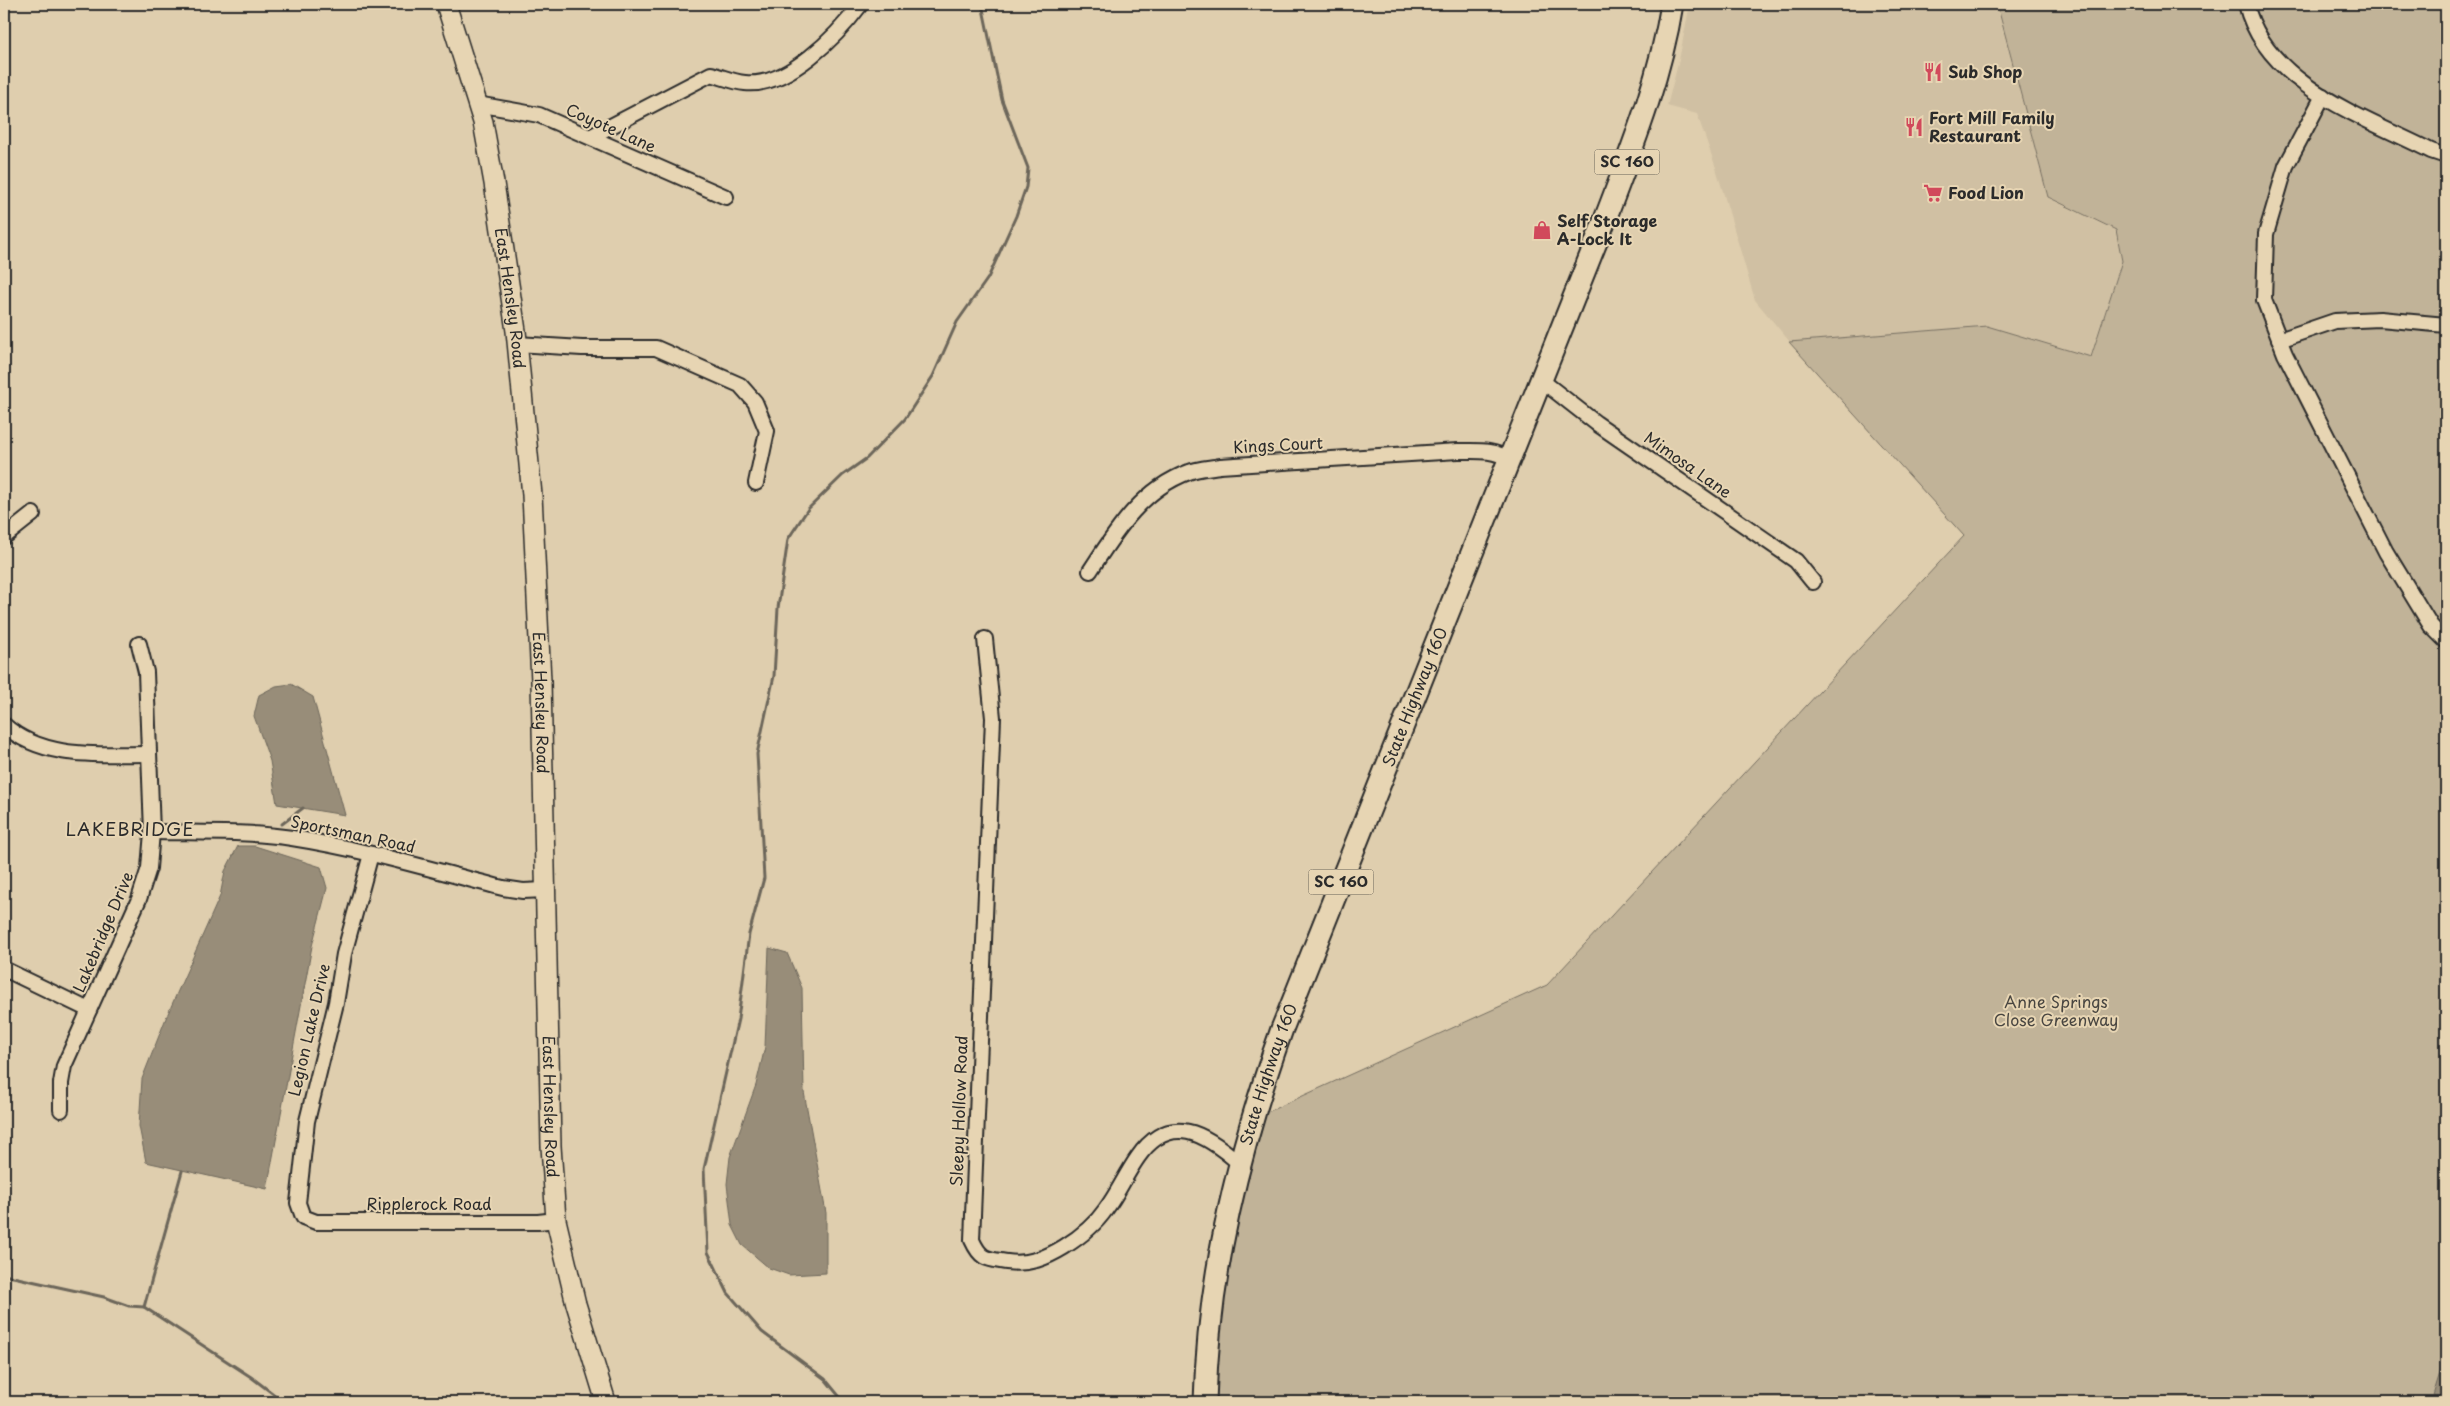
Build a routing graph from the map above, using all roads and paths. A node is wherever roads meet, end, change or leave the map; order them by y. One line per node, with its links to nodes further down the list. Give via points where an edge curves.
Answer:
1 (446, 4): 6 (main road, East Hensley Road)
2 (861, 4): 7 (street, via 827,41 782,75 745,83 711,74)
3 (1672, 4): 13 (main road, State Highway 160 / SC 160, via 1660,62 1640,128)
4 (2246, 4): 5 (street, via 2261,39 2284,68 2307,88)
5 (2323, 96): 8 (street); 11 (street, via 2286,166 2266,234 2264,300)
6 (477, 104): 7 (street, Coyote Lane, via 539,115); 12 (main road, East Hensley Road, via 494,183)
7 (590, 137): 9 (street, Coyote Lane)
8 (2446, 156)
9 (726, 197)
10 (2446, 326): 11 (street, via 2380,319 2335,320)
11 (2279, 340): 21 (street, via 2386,552 2431,626)
12 (517, 344): 15 (street, via 656,348 740,385 755,402 767,431); 27 (main road, East Hensley Road, via 532,494 541,681)
13 (1541, 380): 14 (main road, State Highway 160 / SC 160); 19 (street, Mimosa Lane, via 1596,423 1796,561)
14 (1510, 460): 18 (street, Kings Court, via 1489,451 1458,451 1220,466 1190,471 1162,484 1148,496 1110,540); 31 (main road, State Highway 160 / SC 160, via 1282,1029)
15 (756, 483)
16 (33, 514): 17 (street)
17 (4, 537)
18 (1090, 571)
19 (1813, 582)
20 (986, 639): 31 (street, Sleepy Hollow Road, via 993,718 972,1231 977,1252 985,1259 1012,1262 1049,1257 1095,1223 1138,1157 1150,1143 1174,1130 1204,1136)
21 (2446, 641)
22 (139, 644): 24 (street, Lakebridge Drive, via 146,672)
23 (4, 725): 24 (street, via 29,741 62,752)
24 (149, 754): 25 (street, Lakebridge Drive)
25 (152, 832): 26 (street, Sportsman Road, via 244,833 292,838); 29 (street, Lakebridge Drive, via 149,868 139,899)
26 (371, 854): 27 (street, Sportsman Road, via 503,888); 32 (street, Legion Lake Drive, via 344,954 336,1003 307,1121 298,1203)
27 (545, 890): 33 (main road, East Hensley Road, via 551,1146)
28 (4, 969): 29 (street)
29 (90, 1010): 30 (street, Lakebridge Drive, via 64,1066)
30 (61, 1110)
31 (1239, 1163): 35 (main road, State Highway 160 / SC 160, via 1212,1308)
32 (303, 1217): 33 (street, Ripplerock Road, via 316,1222)
33 (556, 1220): 34 (main road, East Hensley Road, via 576,1304)
34 (606, 1402)
35 (1205, 1402)

